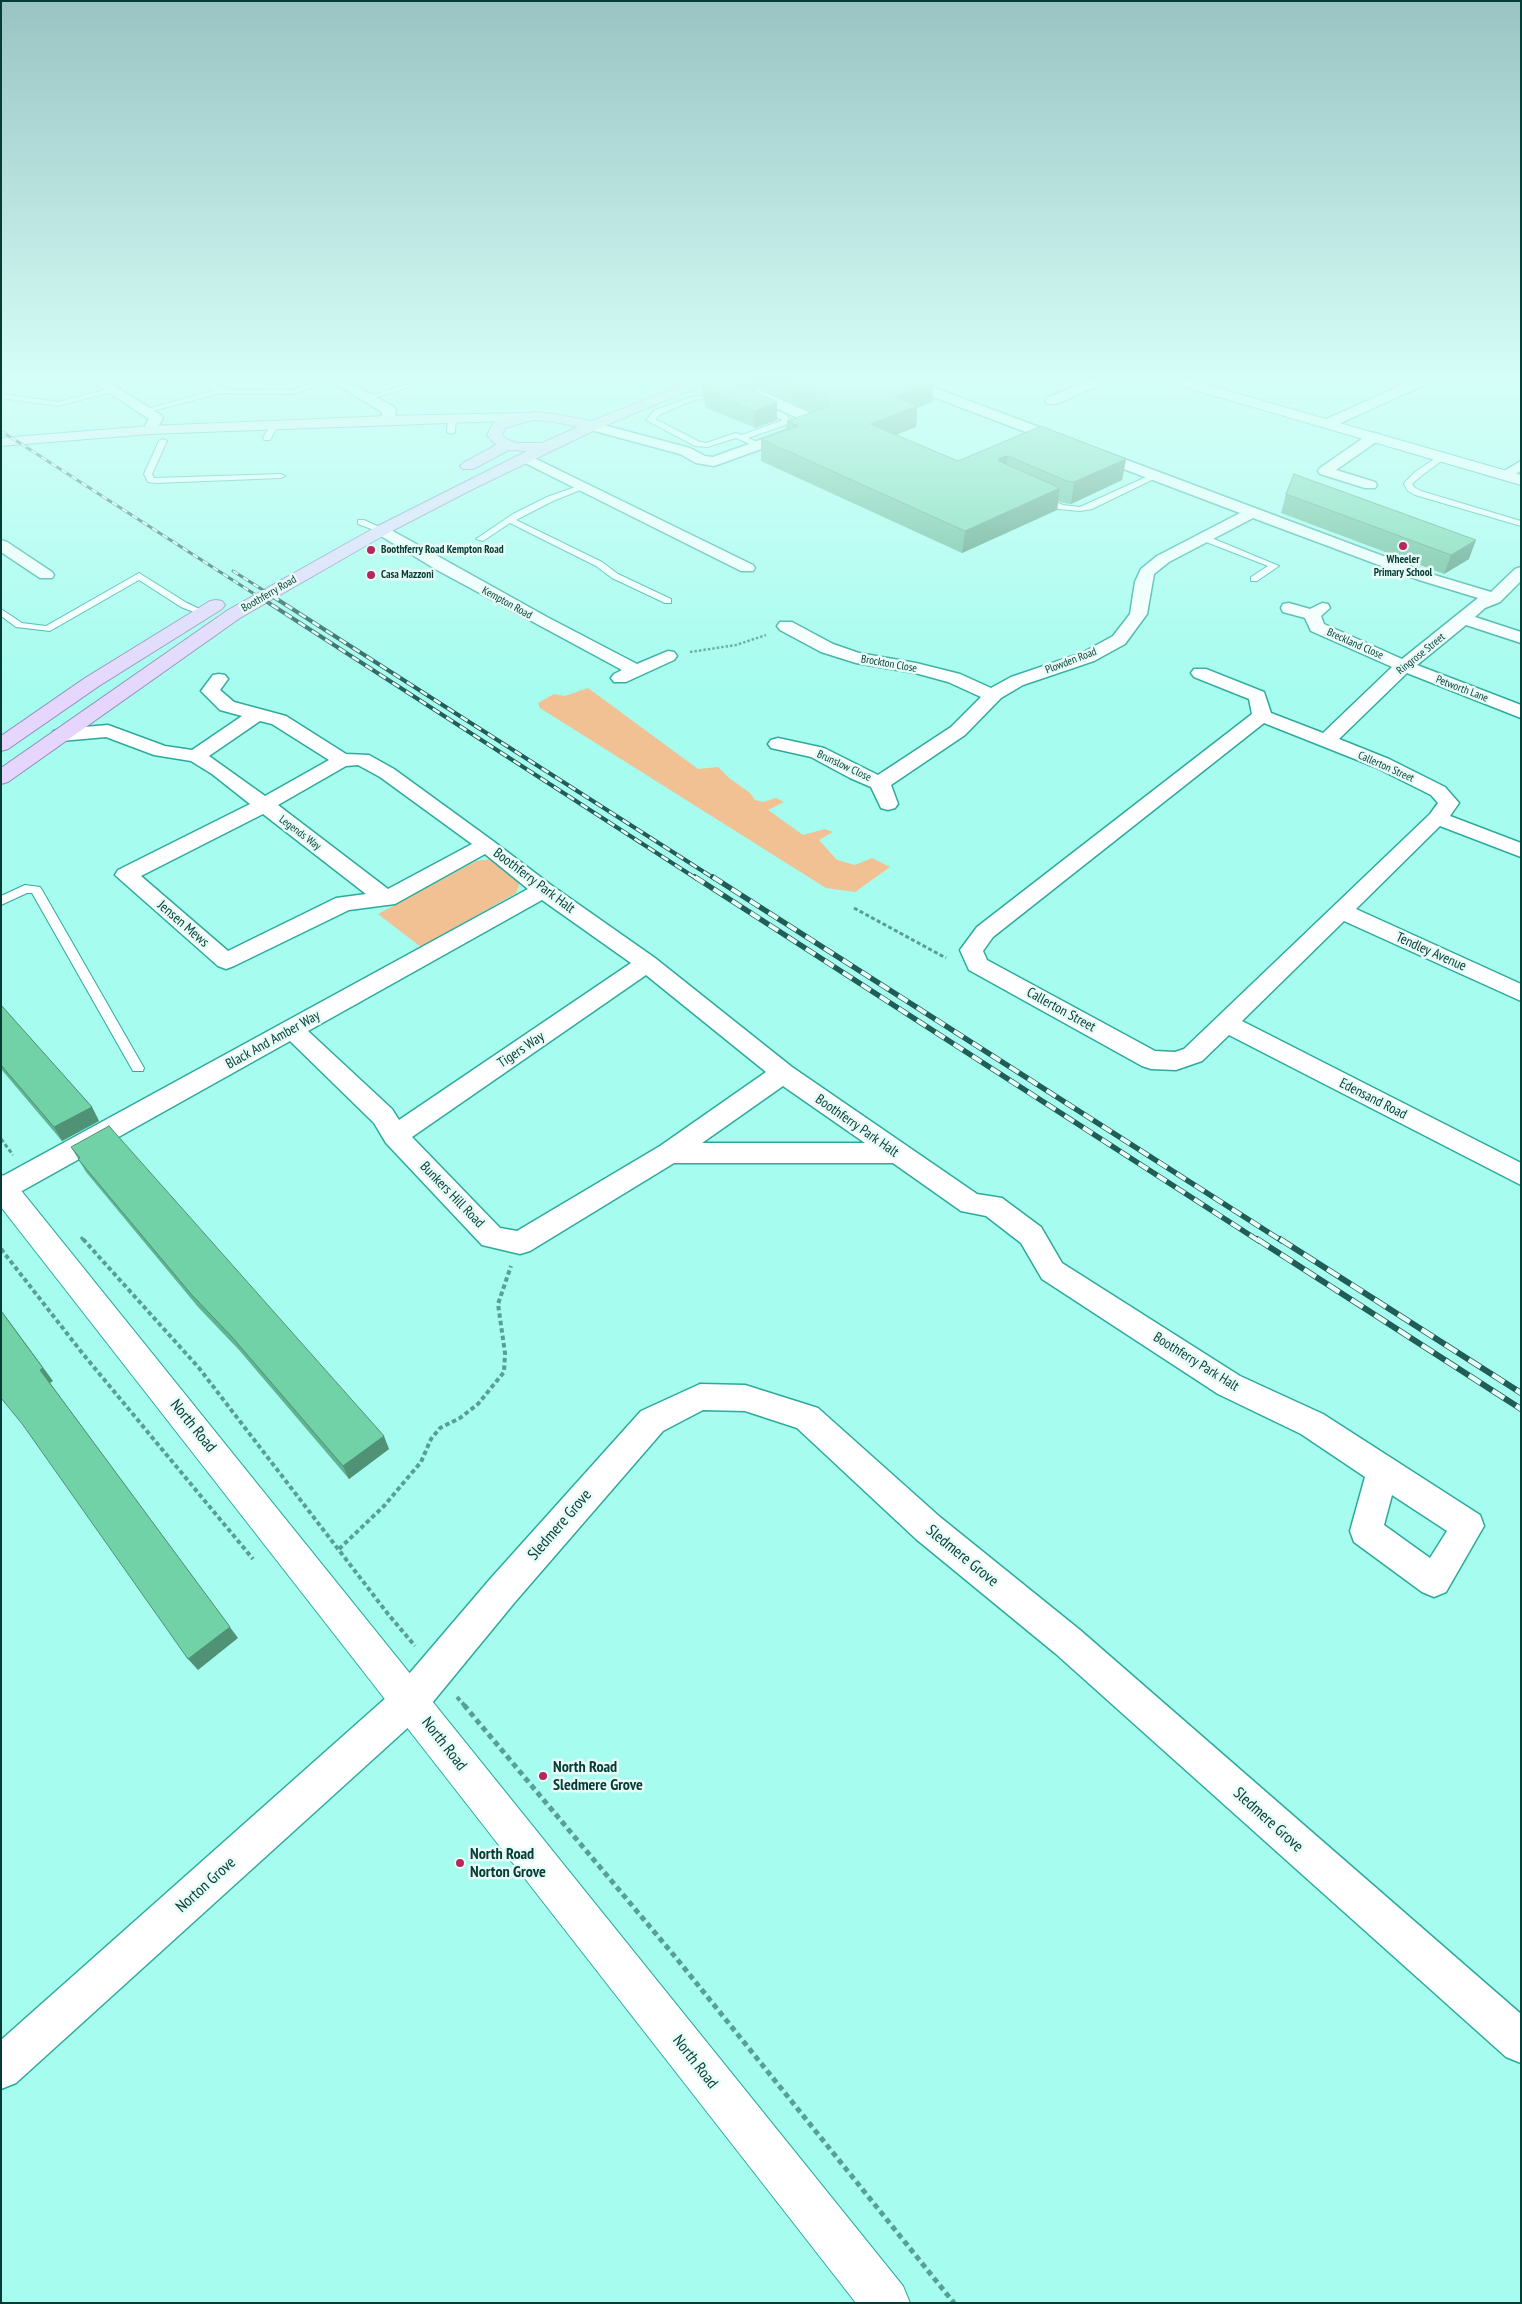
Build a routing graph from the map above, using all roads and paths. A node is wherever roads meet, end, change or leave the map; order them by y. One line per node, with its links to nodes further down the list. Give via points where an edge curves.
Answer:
1 (425, 486): 11 (main road)
2 (471, 486): 13 (main road, Boothferry Road)
3 (581, 486): 7 (street)
4 (1136, 486): 8 (lane, via 1080,509 1061,507)
5 (1186, 486): 9 (street)
6 (1409, 486): 12 (lane, via 1418,493)
7 (584, 487): 10 (lane, via 550,499); 18 (street)
8 (1035, 496)
9 (1254, 511): 15 (street, Plowden Road); 23 (street, via 1425,577)
10 (510, 520): 16 (lane); 24 (lane)
11 (361, 522): 13 (lane); 14 (main road)
12 (1521, 524)
13 (382, 530): 33 (street, Kempton Road, via 533,617); 38 (main road, Boothferry Road, via 234,614)
14 (344, 532)
15 (1204, 538): 22 (lane, via 1275,566); 37 (street, Plowden Road, via 1163,559 1147,572 1138,614 1119,640 1088,657 1017,681)
16 (480, 539)
17 (1, 544): 21 (street)
18 (747, 568)
19 (274, 572): 27 (main road, Boothferry Road)
20 (1521, 572): 23 (street, Ringrose Street)
21 (46, 575)
22 (1254, 579)
23 (1494, 598): 28 (street, Ringrose Street, via 1479,604)
24 (668, 601)
25 (1288, 608): 32 (street, Breckland Close, via 1317,612 1317,627)
26 (1, 612): 27 (lane, via 18,625 48,629 139,576 184,605)
27 (204, 613): 46 (main road, Boothferry Road, via 92,682)
28 (1464, 619): 30 (street); 32 (street, Ringrose Street)
29 (767, 635): 31 (path, via 736,645); 37 (street, Brockton Close, via 792,619 827,648 856,658 954,678)
30 (1521, 638)
31 (668, 656): 33 (street)
32 (1404, 666): 39 (street, Petworth Lane); 44 (street, Ringrose Street)
33 (635, 670): 36 (street)
34 (1200, 674): 41 (street, via 1257,696)
35 (222, 677): 40 (street, via 210,691 227,706)
36 (617, 680)
37 (994, 694): 50 (street, Plowden Road, via 958,731)
38 (98, 708): 42 (street); 43 (main road, Boothferry Road)
39 (1521, 712)
40 (258, 714): 47 (street); 48 (street, via 279,720)
41 (1262, 716): 44 (street, Callerton Street); 62 (street, via 985,932 971,950)
42 (108, 730): 43 (street, Legends Way); 47 (street, Legends Way, via 160,752)
43 (61, 735): 49 (main road, Boothferry Road)
44 (1325, 742): 53 (street, Callerton Street, via 1382,763 1438,791)
45 (773, 743): 50 (street, Brunslow Close, via 816,752)
46 (1, 745)
47 (196, 756): 52 (street, Legends Way)
48 (342, 760): 52 (street); 54 (street, Boothferry Park Halt, via 362,759 387,773)
49 (1, 778)
50 (880, 783): 51 (street)
51 (888, 804)
52 (264, 805): 57 (street, Legends Way); 57 (street, Jensen Mews, via 126,875 226,960 344,903)
53 (1443, 811): 55 (street); 60 (street, Callerton Street)
54 (486, 845): 56 (street, Boothferry Park Halt); 57 (street)
55 (1521, 851)
56 (543, 890): 61 (street, Boothferry Park Halt); 65 (street, Black And Amber Way)
57 (387, 899)
58 (1, 900): 66 (lane, via 25,889 36,890)
59 (854, 908): 62 (path, via 965,969)
60 (1341, 911): 63 (street, Tendley Avenue); 64 (street, Callerton Street)
61 (647, 964): 67 (street, Boothferry Park Halt); 68 (street, Tigers Way)
62 (977, 964): 64 (street, Callerton Street, via 1151,1060 1176,1062 1193,1054)
63 (1521, 993)
64 (1226, 1023): 72 (street, Edensand Road)
65 (292, 1029): 68 (street, Bunkers Hill Road, via 383,1116); 73 (street, Black And Amber Way)
66 (138, 1068)
67 (782, 1073): 70 (street); 71 (street, Boothferry Park Halt)
68 (395, 1136): 75 (street, Bunkers Hill Road, via 492,1237)
69 (1, 1140): 73 (path)
70 (670, 1153): 71 (street); 75 (street)
71 (894, 1153): 76 (street, Boothferry Park Halt, via 971,1204 992,1206 1031,1235 1052,1271 1229,1385 1312,1424)
72 (1521, 1175)
73 (11, 1183): 79 (street, North Road)
74 (77, 1233): 77 (path, via 199,1368)
75 (520, 1243): 77 (path, via 498,1304 505,1353 504,1372 478,1404 440,1428 421,1462 384,1506)
76 (1382, 1471)
77 (338, 1550): 78 (path)
78 (436, 1671): 79 (street, Sledmere Grove); 80 (street, Sledmere Grove, via 652,1421 700,1397 745,1398 806,1418 928,1528 1068,1642); 83 (path, via 677,1959)
79 (410, 1701): 81 (street, Norton Grove); 82 (street, North Road)
80 (1521, 2042)
81 (1, 2068)
82 (886, 2303)
83 (954, 2303)

